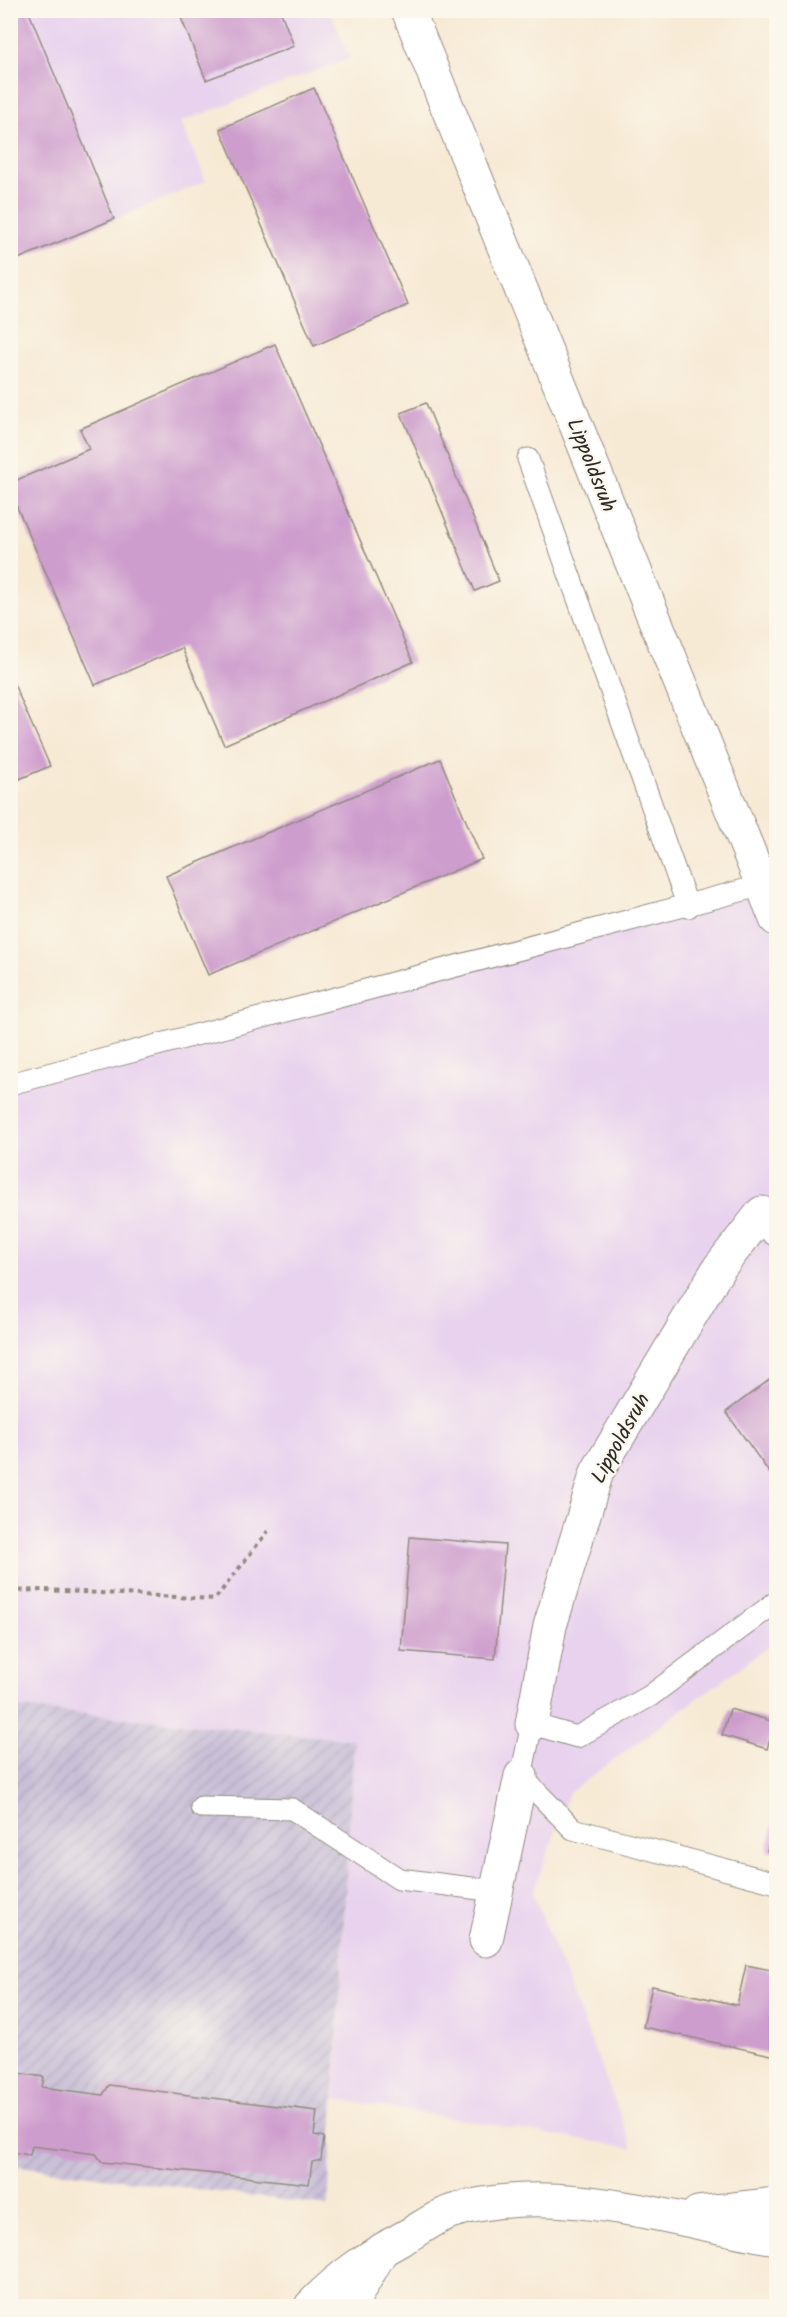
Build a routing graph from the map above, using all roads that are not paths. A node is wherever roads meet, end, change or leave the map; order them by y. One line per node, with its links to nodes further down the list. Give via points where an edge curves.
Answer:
1 (408, 10): 3 (street, Lippoldsruh)
2 (528, 459): 4 (lane)
3 (763, 885): 4 (lane); 5 (street, Lippoldsruh)
4 (688, 907): 6 (lane)
5 (777, 919)
6 (10, 1084)
7 (772, 1213): 9 (street, Lippoldsruh, via 719,1268 597,1472 550,1626)
8 (777, 1602): 9 (lane, via 651,1696 577,1737)
9 (532, 1724): 10 (lane, Lippoldsruh)
10 (520, 1776): 12 (lane, via 573,1828); 13 (street, Lippoldsruh)
11 (201, 1807): 13 (lane, via 292,1809 399,1879)
12 (777, 1883)
13 (496, 1891): 14 (street, Lippoldsruh)
14 (486, 1940)
15 (777, 2204): 16 (street)
16 (672, 2215): 17 (street); 18 (street, via 556,2201 503,2202 452,2212)
17 (777, 2238)
18 (383, 2249): 19 (street, via 336,2280); 20 (street)
19 (311, 2307)
20 (350, 2307)

